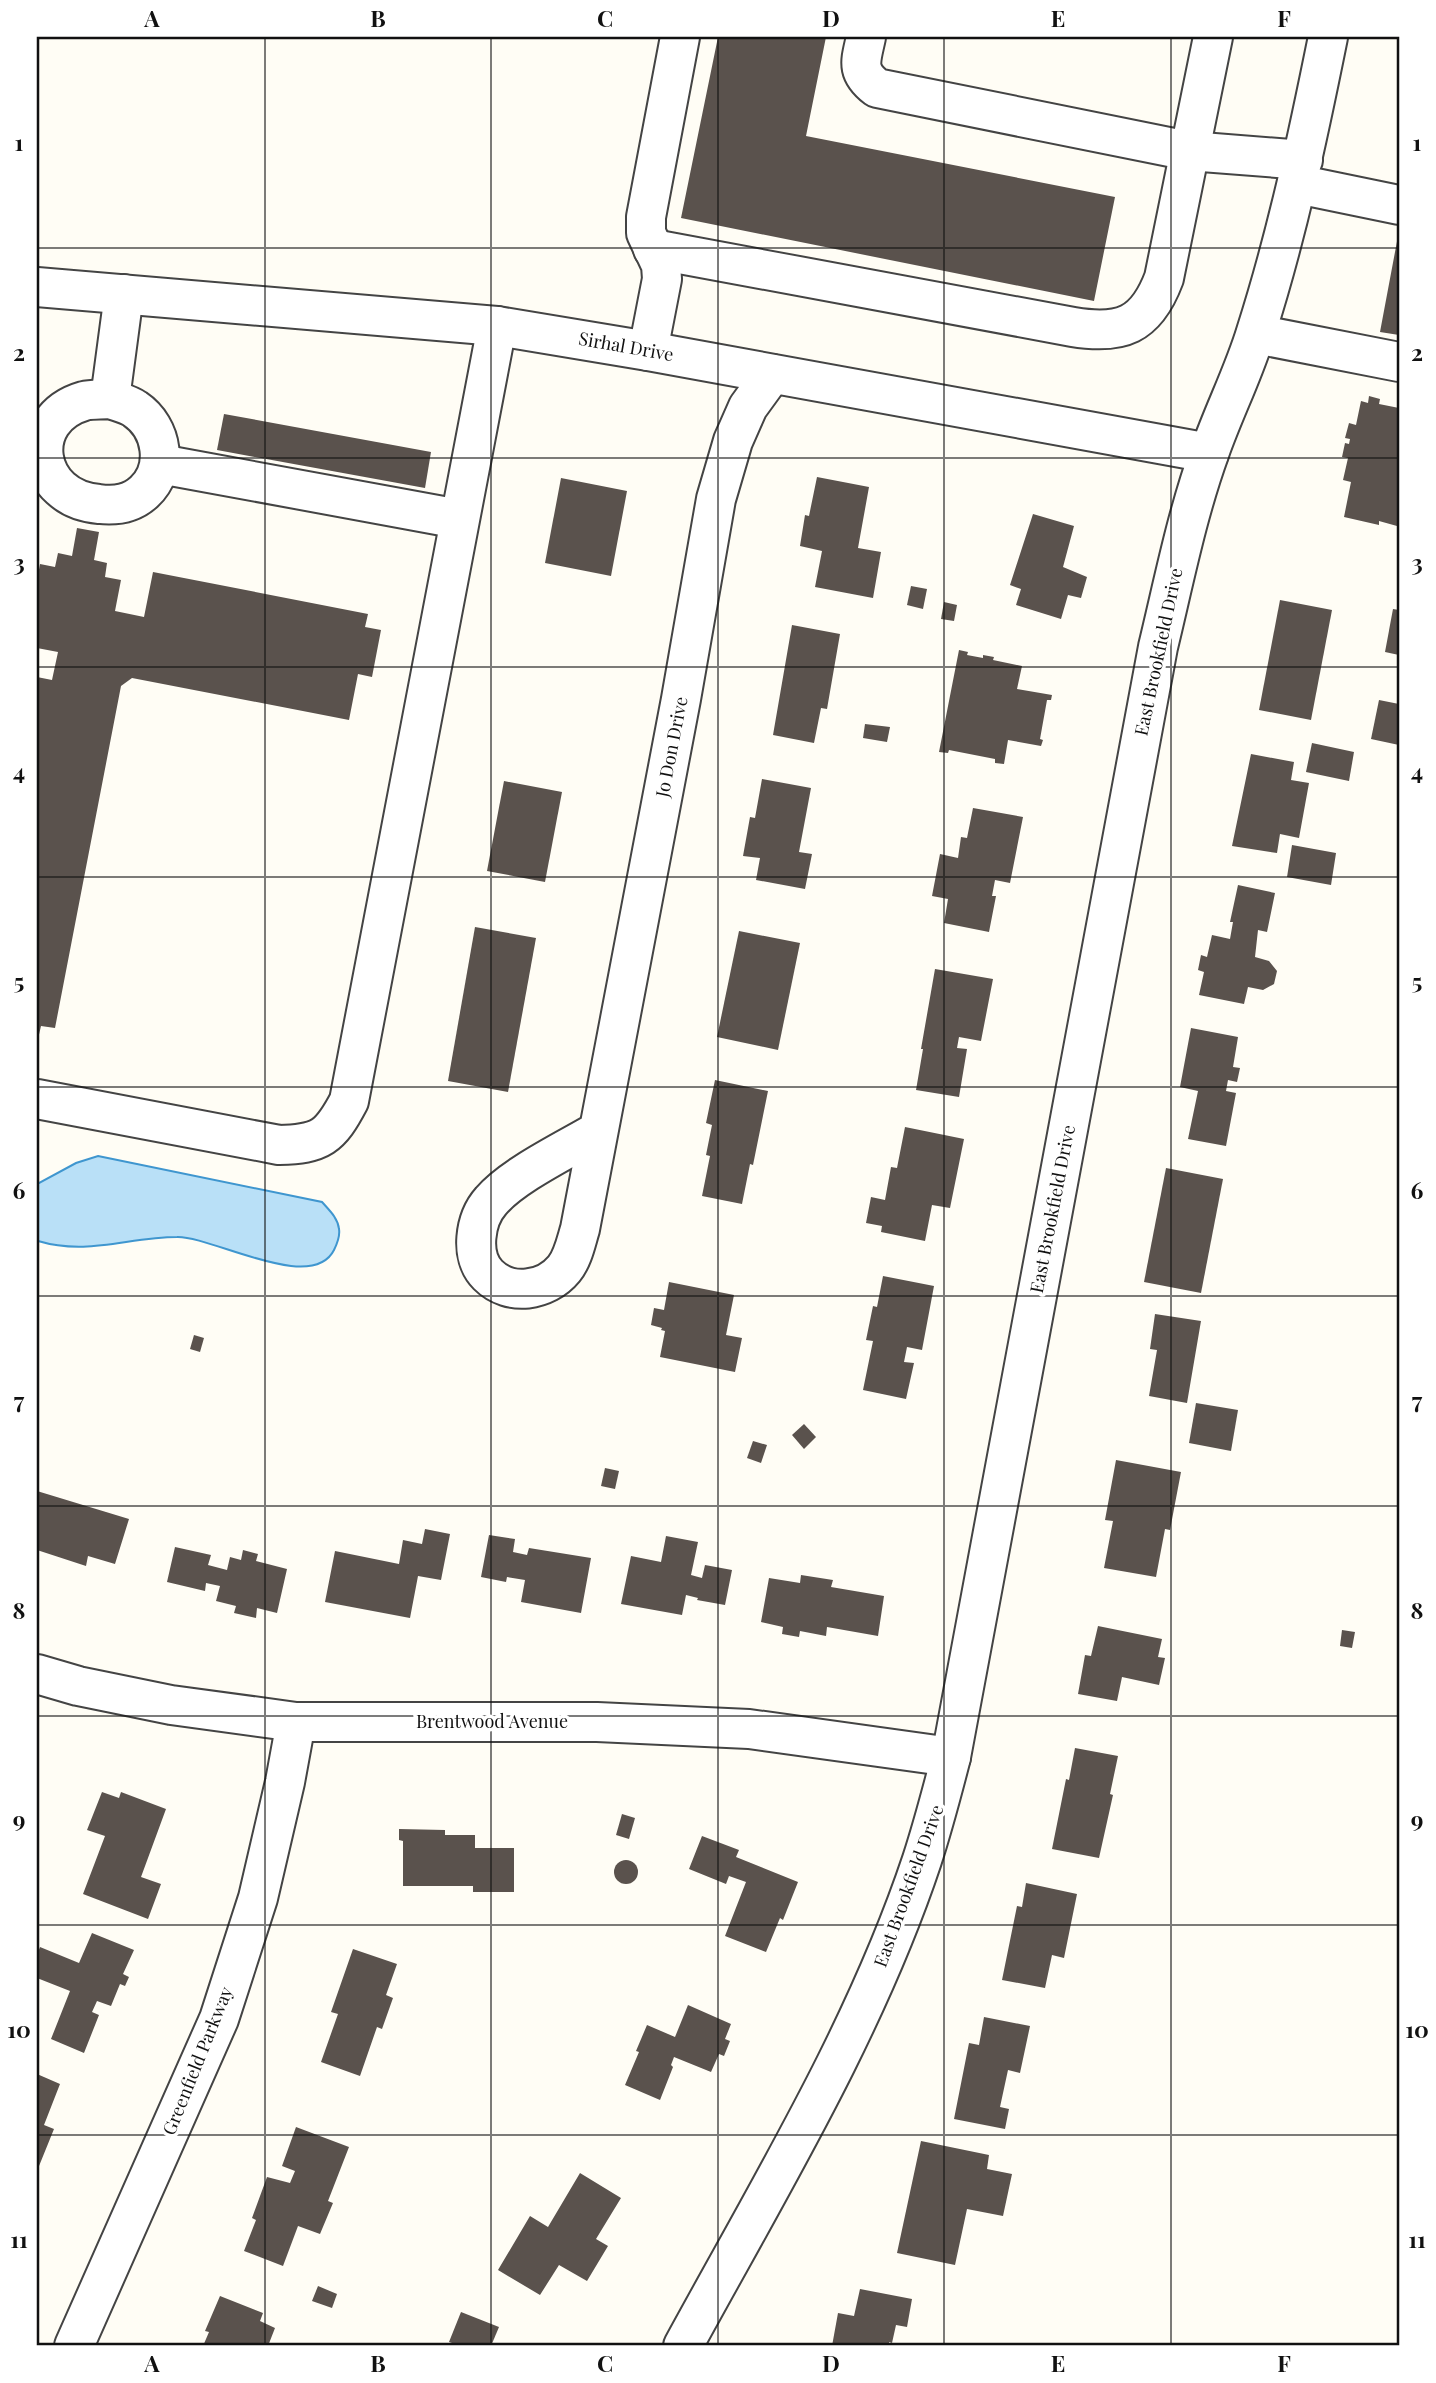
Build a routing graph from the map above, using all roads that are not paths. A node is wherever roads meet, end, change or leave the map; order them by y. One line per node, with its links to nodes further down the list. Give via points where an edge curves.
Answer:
1 (681, 37): 8 (street, via 646,217)
2 (866, 37): 5 (street, via 860,64 864,79 877,88)
3 (1213, 37): 5 (street)
4 (1328, 37): 6 (street, East Brookfield Drive)
5 (1189, 151): 6 (street); 8 (street, via 1156,301 1141,317 1117,328 1095,331)
6 (1300, 172): 7 (street); 12 (street, East Brookfield Drive)
7 (1399, 205)
8 (653, 249): 13 (street, via 662,279)
9 (37, 287): 10 (street, Sirhal Drive)
10 (124, 294): 11 (street, Sirhal Drive); 16 (street)
11 (496, 326): 13 (street, Sirhal Drive); 20 (street)
12 (1256, 334): 14 (street); 18 (street, East Brookfield Drive)
13 (648, 351): 15 (street, Sirhal Drive)
14 (1399, 362)
15 (772, 374): 18 (street, Sirhal Drive); 22 (street, Jo Don Drive, via 748,407 716,499)
16 (110, 399): 17 (street, via 84,401 66,410); 19 (street, via 135,408 150,425 159,445)
17 (40, 443): 19 (street, via 44,465 55,485 73,498 93,504 116,506 137,498 152,484)
18 (1209, 453): 25 (street, East Brookfield Drive, via 1158,647)
19 (160, 464): 20 (street)
20 (459, 519): 21 (street, via 349,1101 337,1124 304,1145 279,1145)
21 (37, 1099)
22 (598, 1131)
23 (37, 1674): 24 (street, Brentwood Avenue, via 171,1705)
24 (296, 1722): 25 (street, Brentwood Avenue, via 597,1722 749,1728); 26 (street, Greenfield Parkway, via 258,1898 219,2019)
25 (950, 1757): 27 (street, East Brookfield Drive, via 922,1861 870,1990 817,2099)
26 (74, 2346)
27 (683, 2346)

